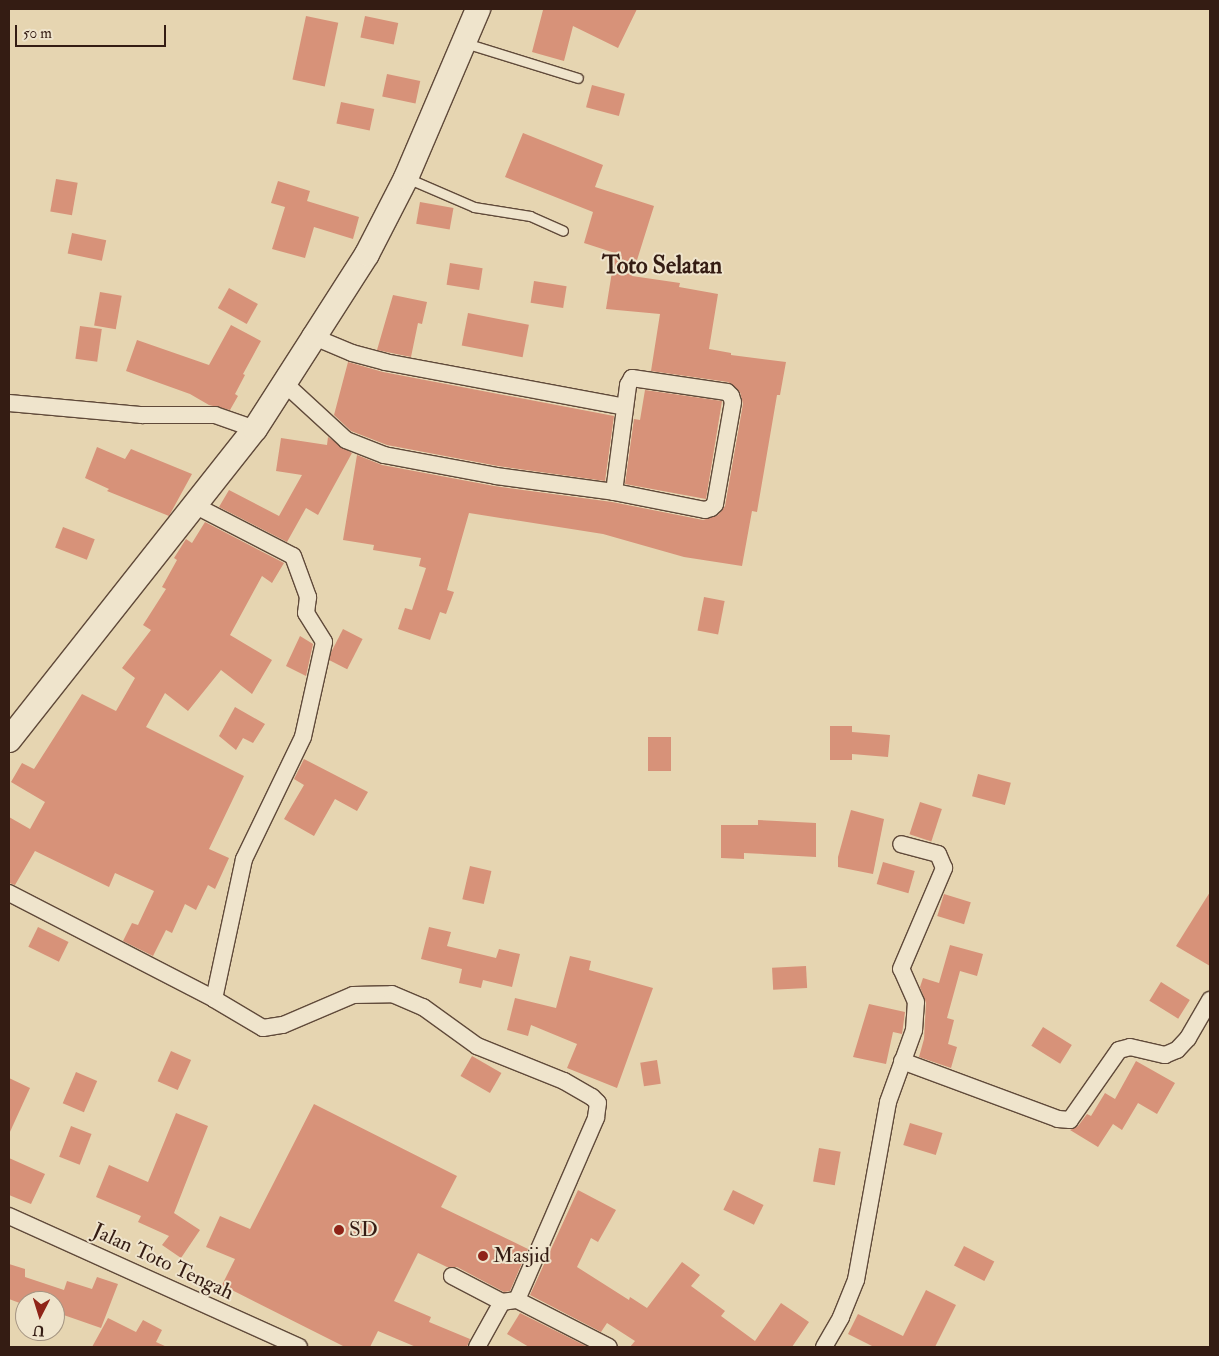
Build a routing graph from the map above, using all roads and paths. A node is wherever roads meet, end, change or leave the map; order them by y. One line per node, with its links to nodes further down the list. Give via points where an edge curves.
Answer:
1 (478, 9): 2 (main road)
2 (463, 43): 3 (lane); 4 (main road)
3 (578, 78)
4 (406, 178): 5 (lane, via 474,206 530,216); 6 (main road, via 367,254)
5 (563, 231)
6 (314, 337): 7 (main road); 9 (street, via 384,362)
7 (283, 382): 10 (main road); 11 (street, via 346,440 384,455 496,476)
8 (9, 403): 10 (street, via 142,415 215,415)
9 (625, 406): 11 (street); 11 (street, via 630,381 638,377 727,392 734,402 715,504 711,508 705,510)
10 (255, 429): 12 (main road)
11 (614, 492)
12 (194, 505): 13 (main road); 16 (street, via 293,556 308,597 306,612 324,642 303,737 244,859)
13 (9, 740)
14 (901, 844): 18 (street, via 938,854 944,868 901,969 916,1002 914,1030)
15 (9, 893): 16 (street)
16 (214, 999): 21 (street, via 254,1025 272,1028 354,995 392,994 423,1007 477,1046 564,1081 598,1103 596,1118)
17 (1210, 1000): 18 (street, via 1188,1038 1177,1050 1165,1054 1130,1047 1119,1050 1070,1120 1058,1119)
18 (902, 1061): 25 (street, via 888,1102 856,1280 841,1318)
19 (9, 1216): 22 (street, Jalan Toto Tengah)
20 (452, 1276): 21 (street)
21 (510, 1301): 23 (street); 24 (street)
22 (299, 1347)
23 (476, 1347)
24 (609, 1347)
25 (824, 1347)

